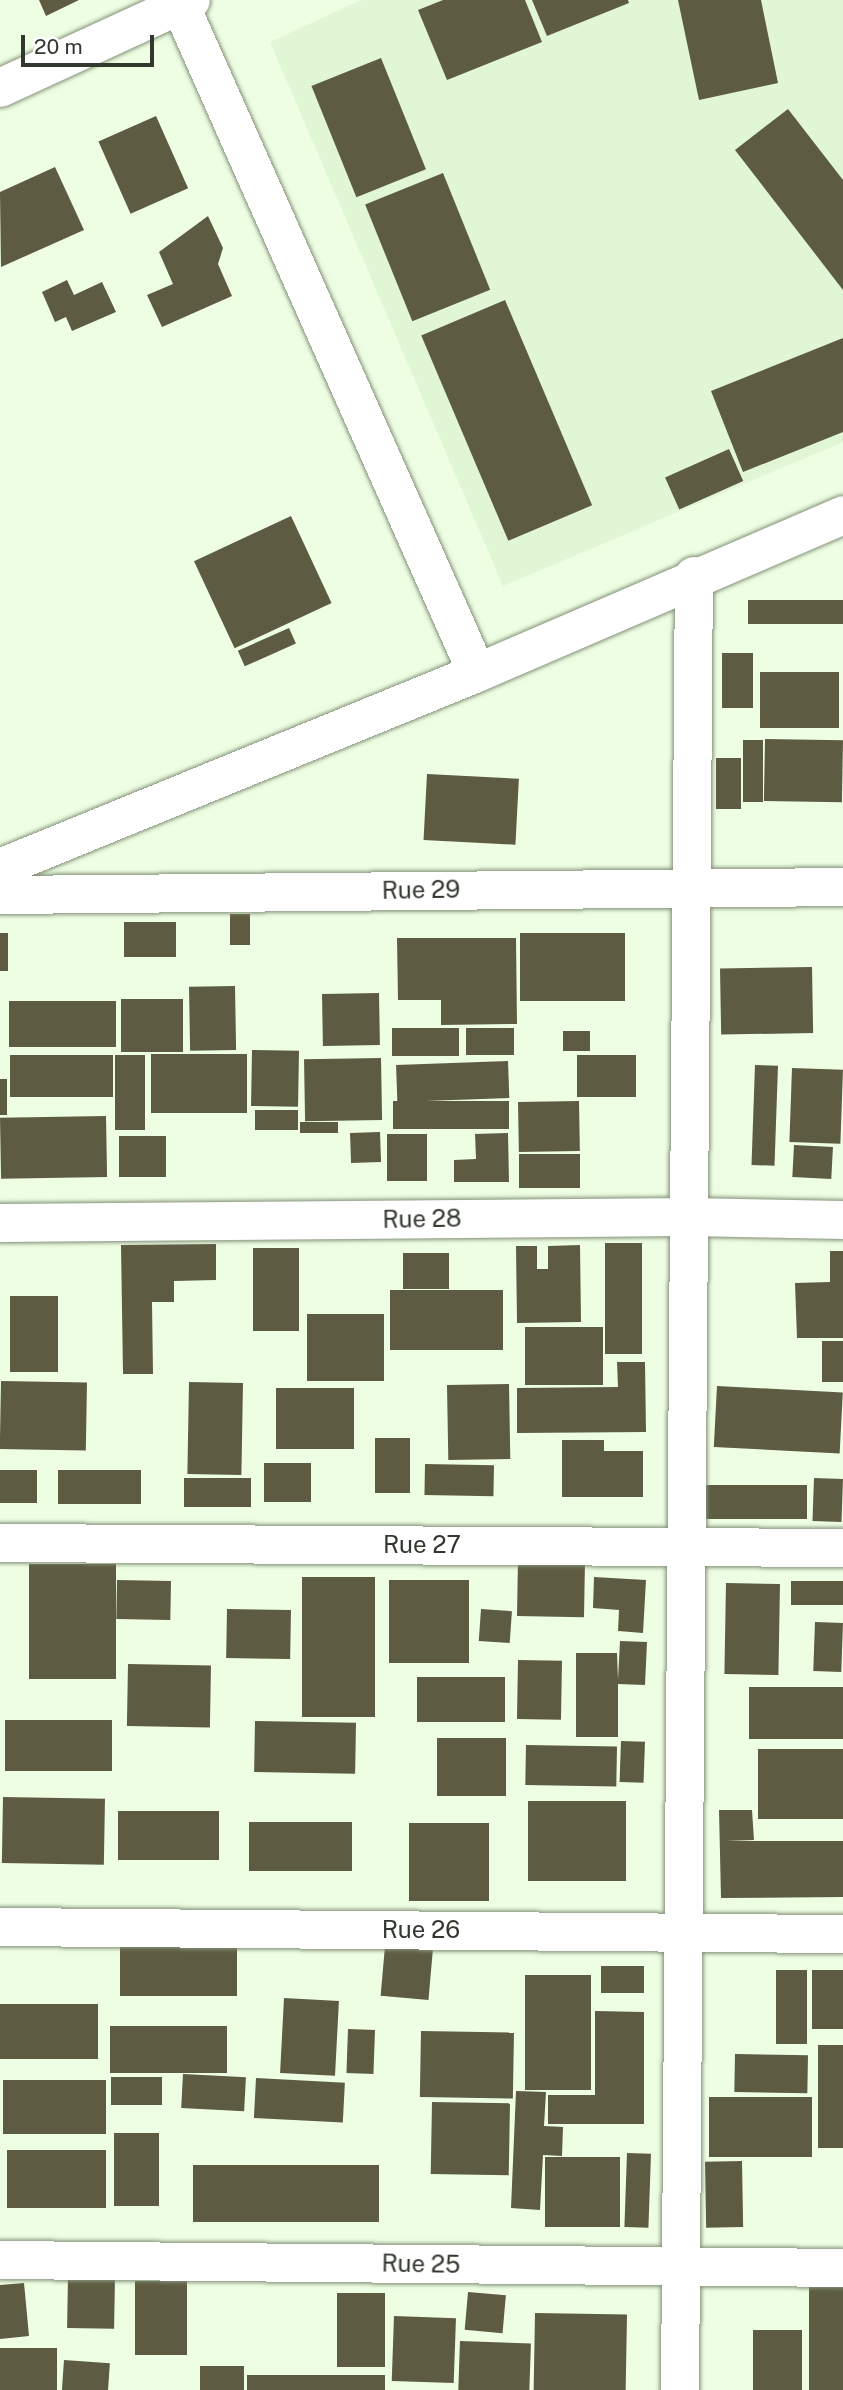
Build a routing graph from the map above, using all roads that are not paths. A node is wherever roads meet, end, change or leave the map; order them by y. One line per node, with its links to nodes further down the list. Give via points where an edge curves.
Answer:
1 (183, 2): 2 (street); 5 (street)
2 (0, 88)
3 (843, 514): 4 (street)
4 (694, 576): 5 (street); 7 (street)
5 (477, 673): 6 (street)
6 (0, 868)
7 (692, 887): 8 (street, Rue 29); 9 (street, Rue 29); 10 (street)
8 (843, 887)
9 (0, 895)
10 (689, 1217): 11 (street, Rue 28); 12 (street, Rue 28); 14 (street)
11 (843, 1220)
12 (0, 1223)
13 (0, 1543): 14 (street, Rue 27)
14 (687, 1547): 15 (street, Rue 27); 17 (street)
15 (843, 1548)
16 (0, 1927): 17 (street, Rue 26)
17 (684, 1932): 18 (street, Rue 26); 20 (street)
18 (843, 1934)
19 (0, 2260): 20 (street, Rue 25)
20 (681, 2266): 21 (street, Rue 25); 22 (street)
21 (843, 2268)
22 (680, 2390)

